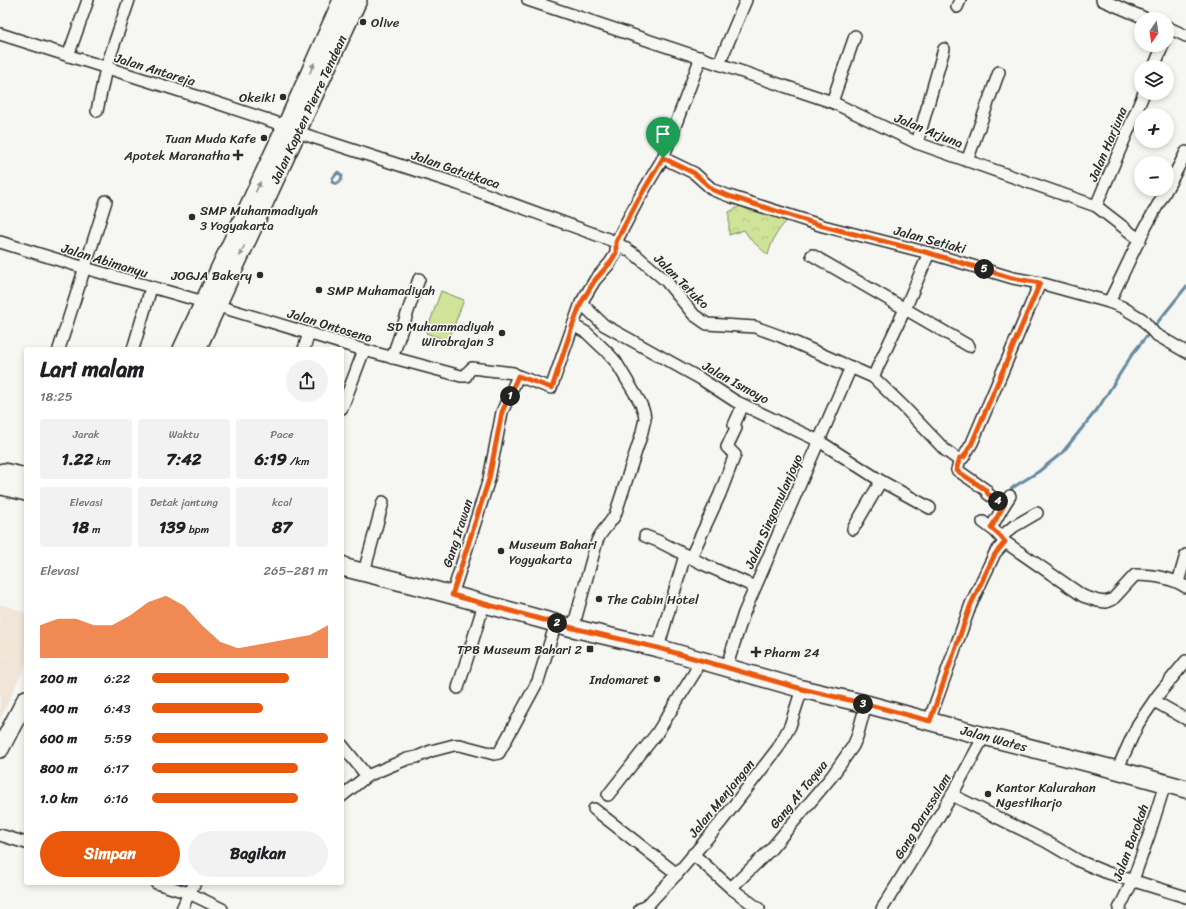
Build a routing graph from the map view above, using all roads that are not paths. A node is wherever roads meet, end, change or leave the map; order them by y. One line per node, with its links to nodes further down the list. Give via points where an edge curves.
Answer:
1 (88, 0): 14 (street)
2 (129, 0): 17 (street)
3 (342, 0): 22 (main road, Jalan Kapten Pierre Tendean, one-way to 3)
4 (358, 0): 22 (main road, Jalan Kapten Pierre Tendean)
5 (528, 0): 15 (street, Jalan Arjuna)
6 (746, 0): 16 (street)
7 (1104, 0): 8 (street)
8 (1134, 13)
9 (1174, 32): 12 (street)
10 (0, 34): 14 (street, Jalan Antareja)
11 (855, 36): 20 (street)
12 (1186, 36)
13 (944, 49): 23 (street)
14 (68, 56): 17 (street, Jalan Antareja)
15 (700, 57): 16 (street, Jalan Arjuna); 25 (street)
16 (719, 64): 20 (street, Jalan Arjuna)
17 (106, 68): 21 (street); 22 (street, Jalan Antareja)
18 (999, 72): 26 (street)
19 (1141, 100): 28 (street, Jalan Harjuna)
20 (832, 102): 23 (street, Jalan Arjuna)
21 (97, 111)
22 (291, 129): 31 (street, Jalan Gatutkaca, via 458,184); 40 (main road, Jalan Kapten Pierre Tendean)
23 (917, 143): 26 (street, Jalan Arjuna)
24 (1186, 152): 29 (street)
25 (663, 158): 31 (street); 32 (street, Jalan Setiaki, via 694,173 713,190 732,197 823,226)
26 (967, 161): 28 (street, Jalan Arjuna)
27 (106, 201): 34 (street)
28 (1096, 206): 29 (street, Jalan Arjuna)
29 (1140, 240): 38 (street)
30 (0, 242): 34 (street, Jalan Abimanyu)
31 (616, 242): 39 (street, Jalan Ontoseno, via 616,253); 53 (street, Jalan Tetuko, via 666,281 694,315 708,324 754,327)
32 (929, 253): 36 (street, Jalan Setiaki, via 1012,278); 41 (street)
33 (812, 255): 41 (street)
34 (85, 268): 37 (street, Jalan Abimanyu); 45 (street)
35 (419, 280): 52 (street)
36 (1040, 283): 38 (street, Jalan Setiaki); 59 (street, via 972,443 964,457)
37 (151, 288): 40 (street, Jalan Abimanyu); 46 (street)
38 (1109, 302): 51 (street, Jalan Setiaki, via 1142,319 1152,330)
39 (581, 303): 42 (street, Jalan Ontoseno); 57 (street, Jalan Ismoyo, via 604,325)
40 (210, 304): 43 (street, Jalan Ontoseno); 47 (main road, Jalan Kapten Pierre Tendean); 48 (main road, Jalan Kapten Pierre Tendean)
41 (905, 309): 44 (street); 55 (street)
42 (573, 324): 54 (street, Jalan Ontoseno, via 552,388); 80 (street, via 587,333 616,362 640,402 645,419 615,515 597,541)
43 (309, 333): 49 (street); 50 (street, Jalan Ontoseno)
44 (970, 346)
45 (60, 347)
46 (133, 347)
47 (183, 347)
48 (198, 347)
49 (305, 347)
50 (364, 350): 52 (street, Jalan Ontoseno); 56 (street)
51 (1186, 352)
52 (392, 358): 54 (street, Jalan Ontoseno, via 461,376 466,376 472,368 502,371)
53 (851, 367): 55 (street); 58 (street, Jalan Singomulanjoyo)
54 (518, 376): 77 (street, Gang Irawan, via 502,412 489,479)
55 (873, 378): 59 (street, via 945,450)
56 (344, 403)
57 (743, 405): 58 (street, Jalan Ismoyo); 72 (street, via 727,447 735,455 720,494)
58 (819, 442): 62 (street, Jalan Ismoyo); 76 (street, Jalan Singomulanjoyo)
59 (960, 458): 70 (street, via 955,469 988,494 1007,500)
60 (0, 473): 61 (main road)
61 (24, 477)
62 (881, 481): 66 (street, Jalan Ismoyo); 68 (street)
63 (0, 484): 64 (main road)
64 (24, 492)
65 (383, 502): 74 (street)
66 (930, 508)
67 (1037, 513): 70 (street)
68 (853, 529)
69 (645, 536): 72 (street)
70 (996, 537): 75 (street, via 1083,596 1098,601 1106,602 1113,599 1135,574); 91 (street)
71 (1186, 555): 75 (street)
72 (688, 556): 76 (street); 81 (street)
73 (344, 567): 74 (main road, Jalan Wates)
74 (364, 572): 77 (main road, Jalan Wates)
75 (1182, 584)
76 (755, 587): 84 (street, Jalan Singomulanjoyo)
77 (452, 595): 78 (main road, Jalan Wates)
78 (484, 604): 79 (main road, Jalan Wates); 85 (street)
79 (556, 623): 80 (main road, Jalan Wates); 96 (street, via 538,681 499,753 454,745 407,759)
80 (573, 628): 81 (main road, Jalan Wates)
81 (658, 648): 82 (main road, Jalan Wates)
82 (698, 660): 84 (main road, Jalan Wates); 100 (street, via 695,672 657,733)
83 (1186, 661): 87 (street)
84 (726, 668): 86 (main road, Jalan Wates)
85 (458, 688)
86 (802, 689): 89 (main road, Jalan Wates); 105 (street, Jalan Menjangan, via 790,726 778,748)
87 (1154, 701): 90 (street); 95 (street, via 1138,724)
88 (24, 703): 94 (main road)
89 (866, 704): 91 (main road, Jalan Wates); 110 (street, Gang At Taqwa, via 853,746 832,776 771,849)
90 (1186, 719)
91 (930, 721): 92 (main road, Jalan Wates)
92 (984, 736): 95 (main road, Jalan Wates); 101 (street, Gang Darussalam)
93 (344, 747): 96 (street)
94 (0, 749)
95 (1117, 770): 97 (main road, Jalan Wates)
96 (367, 776): 99 (street)
97 (1165, 784): 98 (main road, Jalan Wates); 107 (street, Jalan Barokah)
98 (1186, 789)
99 (344, 794)
100 (608, 795)
101 (952, 795): 107 (street, via 1045,841 1079,861); 116 (street, Gang Darussalam)
102 (594, 810): 106 (street)
103 (0, 835): 104 (street)
104 (24, 842)
105 (693, 854): 106 (street, Jalan Menjangan); 110 (street)
106 (677, 874): 114 (street, Jalan Menjangan, via 646,907)
107 (1133, 880): 111 (street); 117 (street, Jalan Barokah)
108 (170, 885): 109 (street)
109 (192, 888): 112 (street); 113 (street)
110 (731, 888): 115 (street)
111 (1186, 897)
112 (182, 909)
113 (222, 909)
114 (640, 909)
115 (759, 909)
116 (882, 909)
117 (1119, 909)

